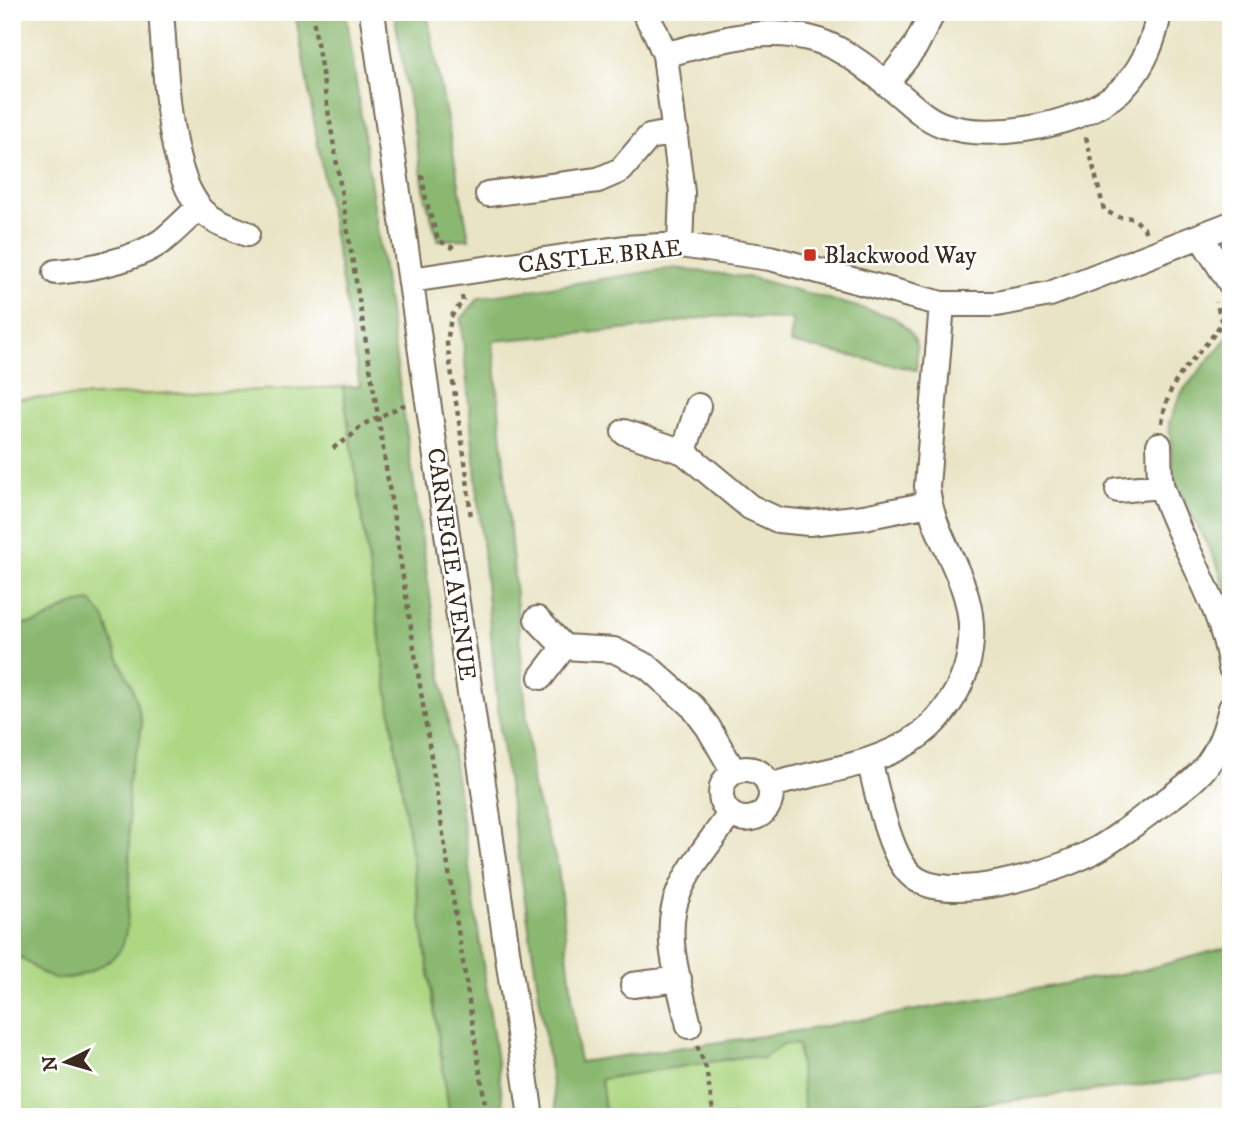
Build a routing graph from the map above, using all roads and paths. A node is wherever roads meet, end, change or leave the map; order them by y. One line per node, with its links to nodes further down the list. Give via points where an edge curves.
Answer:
1 (161, 12): 12 (street, via 175,152)
2 (312, 12): 24 (path)
3 (372, 12): 19 (street, CARNEGIE AVENUE)
4 (644, 12): 7 (street)
5 (933, 12): 8 (street, via 915,47)
6 (1159, 12): 9 (street, via 1145,57 1127,85)
7 (665, 55): 8 (street, via 742,35 797,36 834,47); 10 (street)
8 (886, 84): 9 (street, via 929,119 965,131 1007,131)
9 (1080, 114): 17 (path, via 1104,210 1133,218 1144,228)
10 (676, 131): 11 (street, via 649,137 621,170 598,180); 16 (street, via 682,193)
11 (488, 194)
12 (199, 206): 14 (street, via 220,223); 18 (street, via 163,240 133,254 94,267)
13 (1231, 225): 15 (street, CASTLE BRAE)
14 (247, 234)
15 (1201, 237): 17 (street, CASTLE BRAE); 20 (street)
16 (680, 244): 19 (street, CASTLE BRAE); 21 (street, CASTLE BRAE, via 770,258)
17 (1154, 255): 21 (street, CASTLE BRAE, via 1026,300)
18 (56, 272)
19 (411, 280): 22 (street, CARNEGIE AVENUE)
20 (1223, 292): 26 (path, via 1222,321 1171,386)
21 (942, 303): 31 (street)
22 (428, 396): 24 (path); 45 (street, CARNEGIE AVENUE)
23 (698, 406): 28 (street)
24 (378, 416): 27 (path); 44 (path)
25 (624, 432): 28 (street)
26 (1159, 445): 29 (street)
27 (333, 448)
28 (684, 452): 31 (street, via 750,508 786,522 864,517)
29 (1161, 486): 30 (street); 34 (street, via 1207,588)
30 (1118, 490)
31 (929, 504): 37 (street, via 965,592 971,626 969,657 952,700 932,727 902,747)
32 (537, 619): 33 (street)
33 (564, 647): 35 (street); 38 (street, via 614,650 648,667 693,707)
34 (1231, 668)
35 (541, 677)
36 (1231, 708): 37 (street, via 1219,746 1196,778 1108,843 1057,869 973,888 932,885 911,875 884,818)
37 (869, 760): 39 (street)
38 (734, 772): 39 (street, via 754,771); 40 (street, via 724,782 721,795)
39 (769, 786): 40 (street, via 768,806 757,816 742,819)
40 (730, 814): 41 (street, via 678,894 672,921)
41 (678, 979): 42 (street); 43 (street)
42 (633, 985)
43 (689, 1026): 46 (path, via 706,1068)
44 (487, 1117)
45 (531, 1117)
46 (714, 1117)

